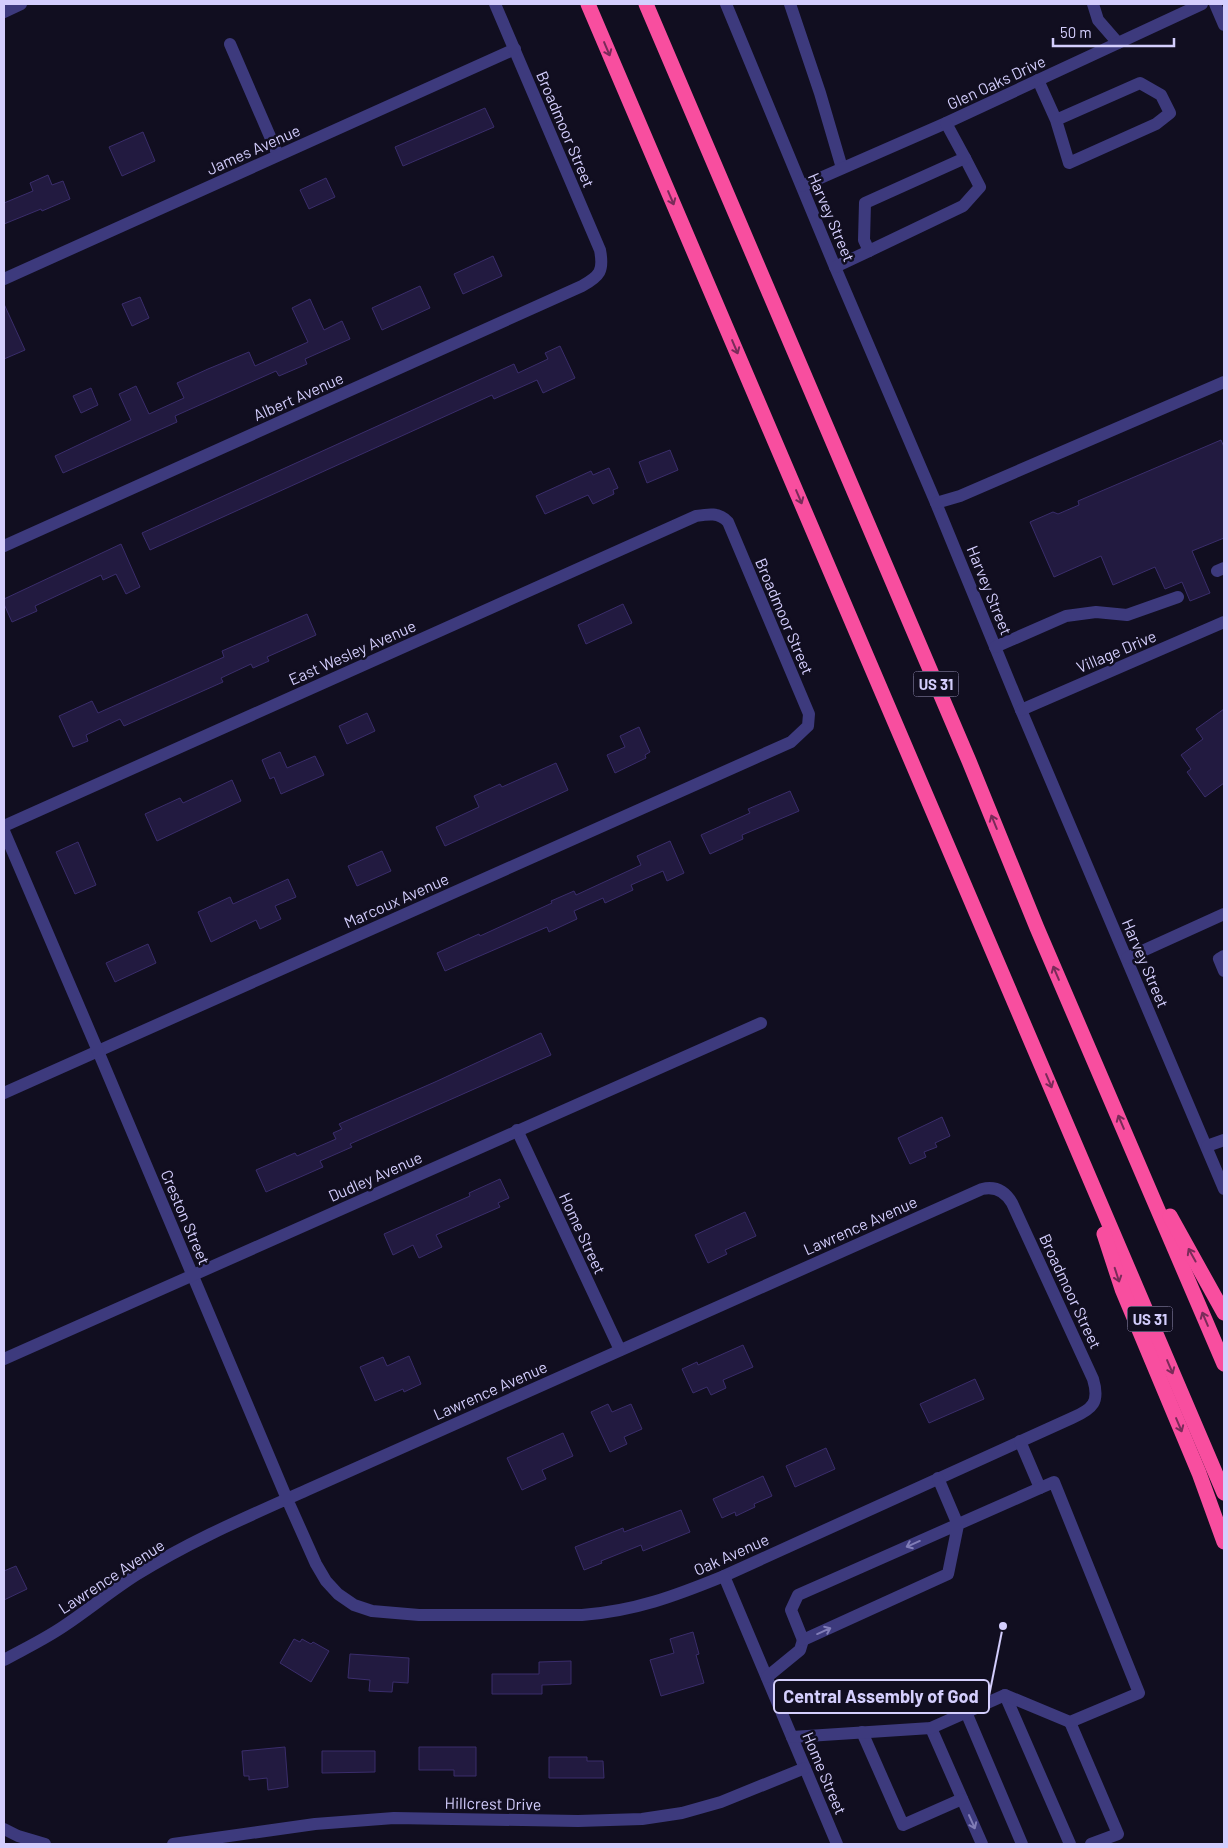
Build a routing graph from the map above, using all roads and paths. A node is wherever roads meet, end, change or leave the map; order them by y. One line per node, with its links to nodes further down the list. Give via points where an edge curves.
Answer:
1 (21, 4): 10 (street)
2 (496, 4): 14 (street, Broadmoor Street)
3 (588, 4): 46 (highway, US 31, one-way to 46)
4 (646, 4): 48 (highway, US 31, one-way to 4)
5 (726, 4): 21 (street, Harvey Street)
6 (790, 4): 20 (street)
7 (1093, 4): 12 (street, via 1098,20)
8 (1202, 4): 12 (street, Glen Oaks Drive)
9 (1215, 4): 11 (street)
10 (4, 12)
11 (1224, 25)
12 (1118, 43): 15 (street, Glen Oaks Drive)
13 (230, 44): 18 (street)
14 (515, 49): 18 (street, James Avenue); 24 (street, Broadmoor Street, via 600,250)
15 (1038, 80): 16 (street); 17 (street, Glen Oaks Drive)
16 (1056, 120): 16 (street, via 1140,83 1161,95 1170,114 1156,124 1069,163)
17 (946, 123): 19 (street); 20 (street, Glen Oaks Drive)
18 (278, 155): 25 (street, James Avenue)
19 (965, 158): 22 (street, via 865,203 864,240); 22 (street, via 980,187 964,206)
20 (842, 168): 21 (street, Glen Oaks Drive)
21 (802, 186): 23 (street, Harvey Street)
22 (869, 251): 23 (street)
23 (835, 267): 27 (street, Harvey Street)
24 (601, 268): 29 (street, Albert Avenue, via 582,286)
25 (4, 279)
26 (1224, 382): 27 (street, via 960,496)
27 (936, 503): 32 (street, Harvey Street)
28 (716, 514): 34 (street, Broadmoor Street, via 728,522 809,714 808,726); 35 (street, East Wesley Avenue, via 696,516)
29 (4, 546)
30 (1178, 597): 32 (street, via 1127,615 1096,612 1066,616)
31 (1224, 622): 33 (street, Village Drive)
32 (995, 647): 33 (street, Harvey Street)
33 (1021, 710): 39 (street, Harvey Street)
34 (800, 735): 42 (street, Marcoux Avenue, via 791,742)
35 (4, 826)
36 (4, 831): 42 (street, Creston Street)
37 (1224, 914): 39 (street)
38 (1224, 956): 40 (street, via 1219,959)
39 (1127, 958): 47 (street, Harvey Street)
40 (1224, 971)
41 (761, 1023): 44 (street, Dudley Avenue)
42 (98, 1051): 43 (street, Marcoux Avenue); 51 (street, Creston Street)
43 (4, 1093)
44 (517, 1130): 51 (street, Dudley Avenue); 53 (street, Home Street)
45 (1224, 1140): 47 (street)
46 (1076, 1145): 60 (highway, US 31, one-way to 60); 63 (highway, one-way to 63, via 1122,1289 1199,1472)
47 (1206, 1146): 49 (street, Harvey Street)
48 (1132, 1147): 52 (highway, one-way to 48); 55 (highway, US 31, one-way to 48)
49 (1224, 1189)
50 (1006, 1194): 53 (street, Lawrence Avenue, via 993,1188 982,1188); 56 (street, Broadmoor Street, via 1093,1379 1097,1392)
51 (192, 1275): 54 (street, Dudley Avenue); 61 (street, Creston Street)
52 (1224, 1313)
53 (620, 1350): 61 (street, Lawrence Avenue)
54 (4, 1360)
55 (1224, 1364)
56 (1093, 1404): 57 (street, Oak Avenue, via 1084,1412)
57 (1020, 1441): 58 (street, Oak Avenue); 59 (street)
58 (938, 1478): 62 (street); 64 (street, Oak Avenue)
59 (1040, 1488): 62 (street); 71 (street, via 1054,1482 1139,1693)
60 (1224, 1493)
61 (287, 1499): 65 (street, Creston Street, via 326,1581); 67 (street, Lawrence Avenue, via 186,1547 135,1576 63,1627)
62 (958, 1524): 66 (street, one-way to 62, via 948,1574); 66 (street, one-way to 66, via 798,1595 791,1610)
63 (1224, 1542)
64 (724, 1576): 65 (street, Oak Avenue, via 675,1596 633,1608 582,1615 419,1615 372,1611); 68 (street, Home Street)
65 (354, 1605)
66 (803, 1640): 68 (street, via 800,1650)
67 (4, 1660)
68 (767, 1677): 74 (street, Home Street)
69 (1005, 1695): 70 (street); 71 (street); 83 (street)
70 (966, 1712): 72 (street); 82 (street)
71 (1070, 1722): 84 (street, via 1118,1834)
72 (931, 1728): 73 (street); 76 (street)
73 (862, 1732): 74 (street); 76 (street, via 903,1825)
74 (792, 1738): 75 (street, Home Street)
75 (805, 1768): 79 (street, Hillcrest Drive, via 722,1802 642,1819 394,1818 315,1824); 80 (street, Home Street)
76 (962, 1799): 81 (street, one-way to 81)
77 (4, 1829): 78 (street)
78 (45, 1844)
79 (173, 1844)
80 (837, 1844)
81 (982, 1844)
82 (1022, 1844)
83 (1070, 1844)
84 (1091, 1844)

